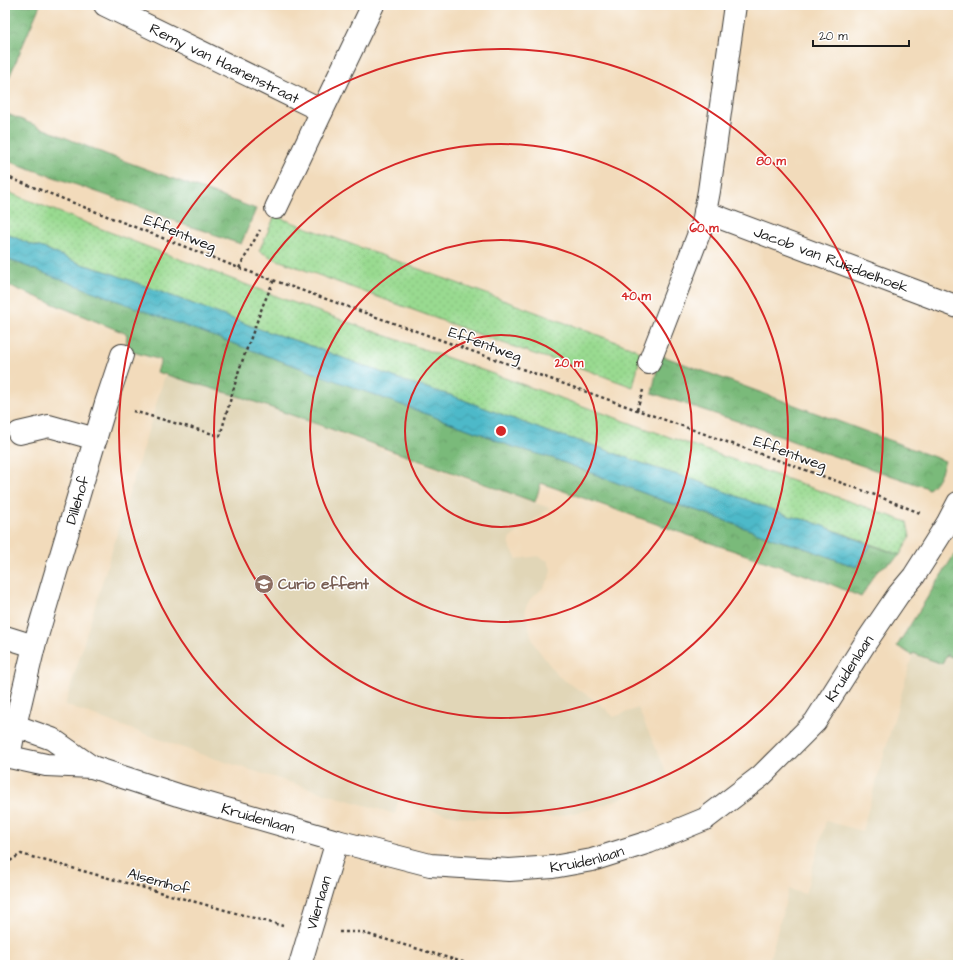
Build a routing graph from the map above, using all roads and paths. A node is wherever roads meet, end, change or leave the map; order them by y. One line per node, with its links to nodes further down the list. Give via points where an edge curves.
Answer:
1 (105, 5): 4 (street, Remy van Haanenstraat)
2 (373, 5): 4 (street)
3 (734, 5): 7 (street)
4 (322, 111): 6 (street)
5 (5, 176): 8 (path, Effentweg)
6 (276, 208): 8 (path, via 269,213)
7 (705, 212): 10 (street, Jacob van Ruisdaelhoek); 12 (street)
8 (239, 268): 9 (path, Effentweg)
9 (274, 280): 13 (path, via 239,370 220,436); 17 (path, Effentweg, via 870,493)
10 (958, 307)
11 (122, 355): 13 (street, Dillehof)
12 (649, 363)
13 (106, 403): 15 (street, Dillehof)
14 (19, 433): 15 (street, via 48,426)
15 (96, 439): 19 (street, Dillehof)
16 (958, 503): 17 (street, Kruidenlaan)
17 (947, 524): 23 (street, Kruidenlaan, via 815,722 761,776 705,818 649,842 592,860 553,867 509,870 430,865)
18 (5, 638): 19 (street)
19 (34, 646): 20 (street, Dillehof)
20 (10, 724): 21 (street, Dillehof); 22 (street, Kruidenlaan, via 52,739)
21 (7, 757): 22 (street, Kruidenlaan, via 46,765)
22 (92, 767): 23 (street, Kruidenlaan)
23 (337, 841): 25 (street, Vlierlaan)
24 (5, 864): 25 (path, Alsemhof, via 21,854)
25 (310, 933): 26 (street, Vlierlaan); 27 (path, via 360,932)
26 (300, 965)
27 (473, 965)

